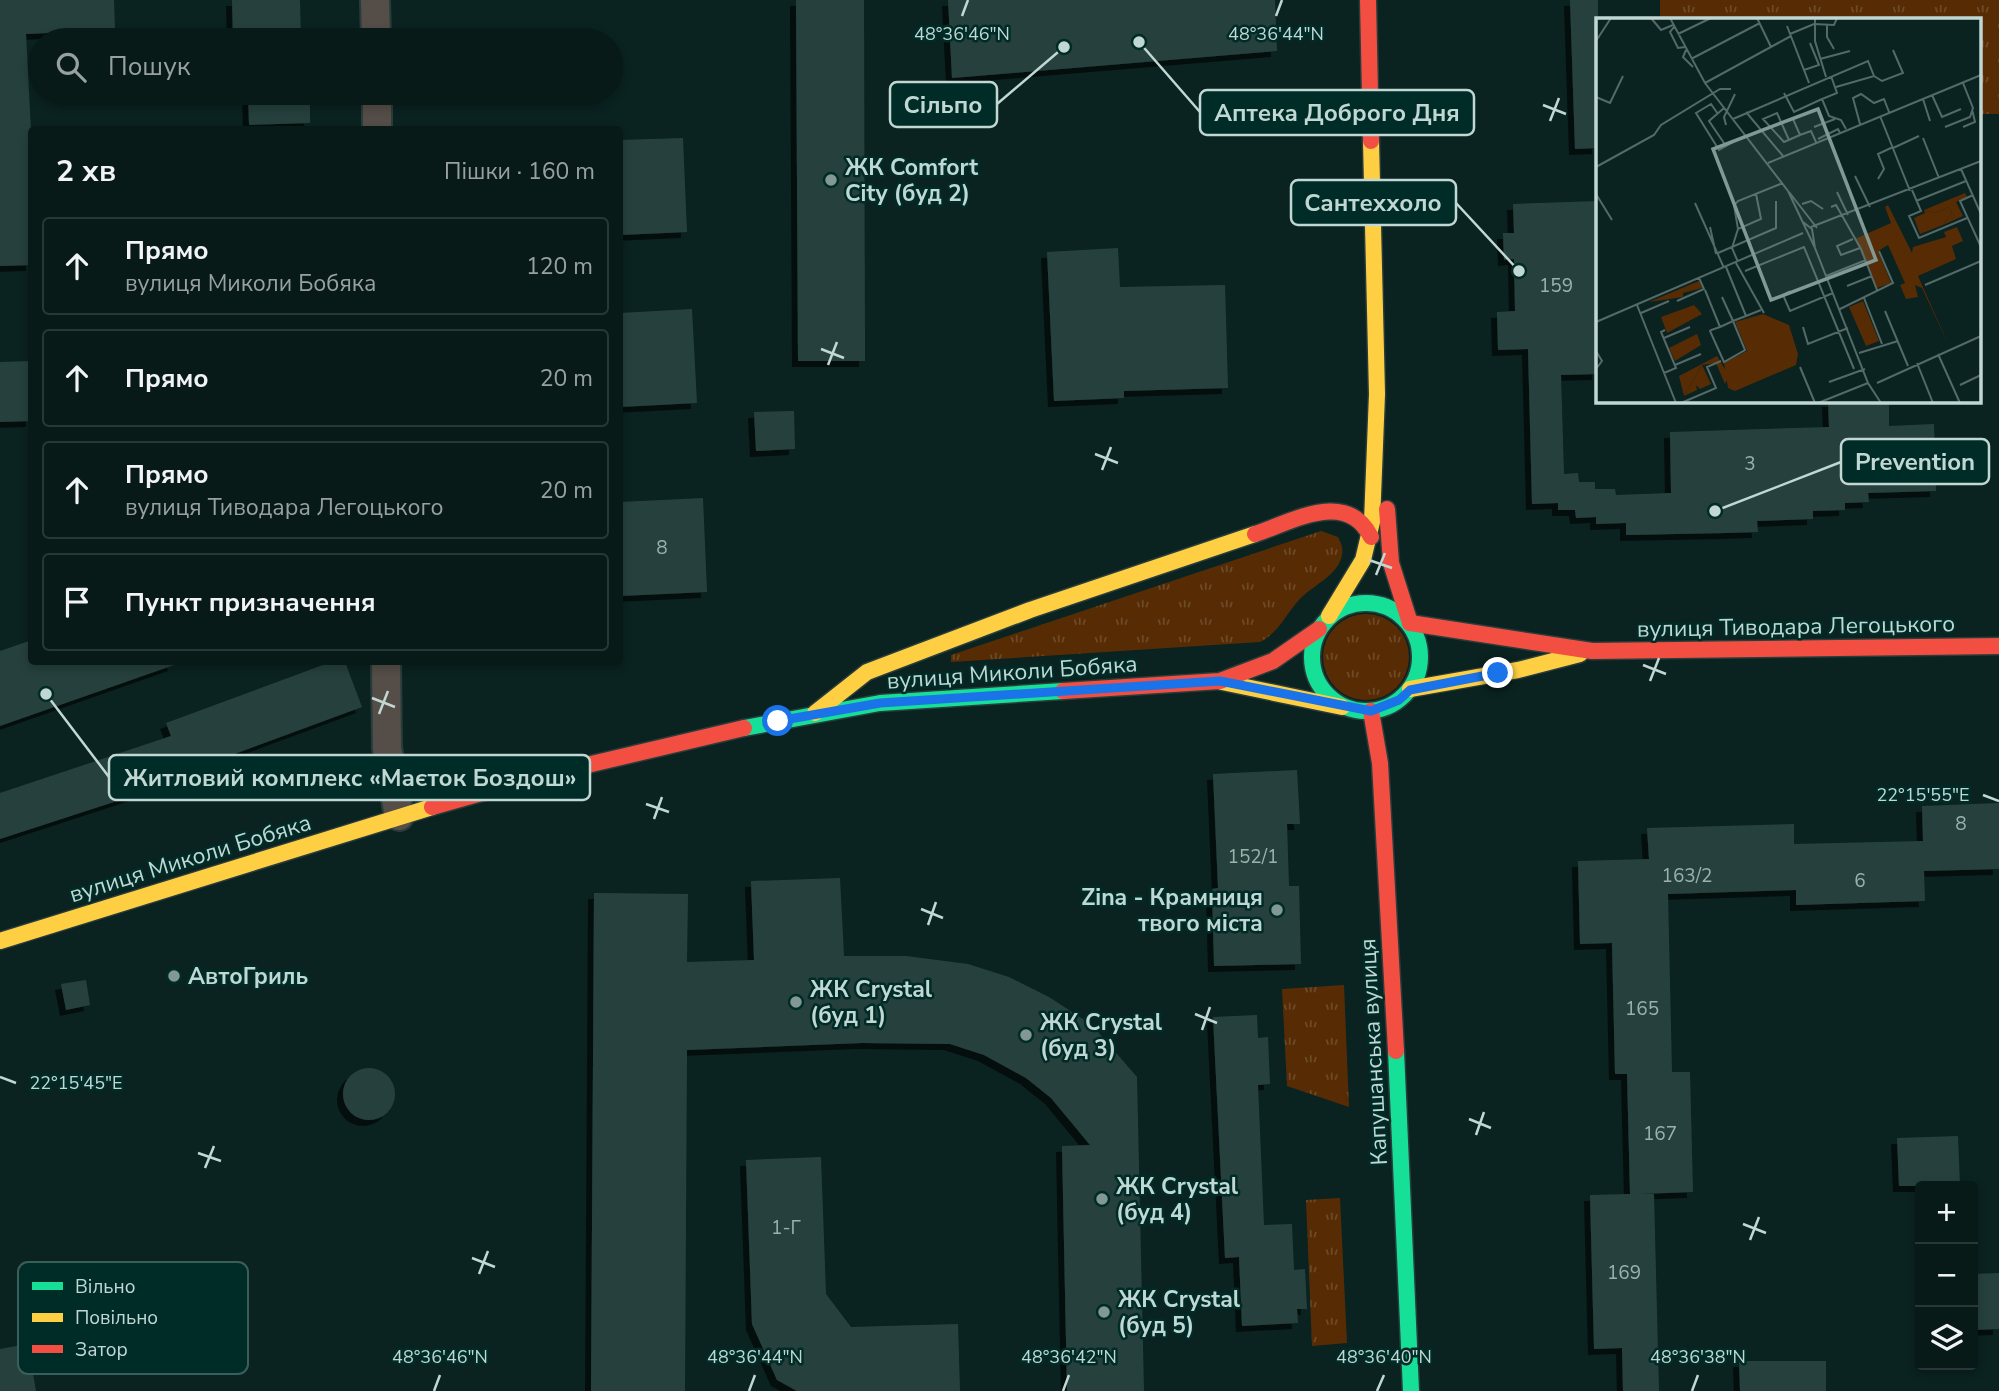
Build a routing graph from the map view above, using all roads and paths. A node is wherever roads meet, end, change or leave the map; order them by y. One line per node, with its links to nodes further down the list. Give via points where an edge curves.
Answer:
1 (375, 0): 3 (street)
2 (1368, 0): 6 (street)
3 (376, 28)
4 (377, 105): 5 (street)
5 (377, 126)
6 (1377, 394): 7 (street); 10 (street); 12 (street, via 1391,563)
7 (1358, 462)
8 (1339, 492): 9 (street)
9 (1320, 512): 10 (street, via 1349,512 1363,521); 20 (street, via 1030,610 867,672)
10 (1371, 537): 11 (street, via 1357,576)
11 (1324, 622): 12 (street, via 1345,607 1375,603 1390,607); 16 (street, вулиця Миколи Бобяка, via 1292,653); 18 (street, via 1312,646 1312,665 1318,682)
12 (1410, 622): 14 (street, вулиця Тиводара Легоцького); 17 (street, via 1421,657)
13 (1999, 646): 14 (street, вулиця Тиводара Легоцького)
14 (1592, 651): 17 (street, вулиця Тиводара Легоцького)
15 (386, 665): 21 (street, via 387,748)
16 (1220, 681): 18 (street, вулиця Миколи Бобяка); 20 (street, вулиця Миколи Бобяка, via 880,703)
17 (1410, 690): 19 (street, via 1399,700)
18 (1342, 707): 19 (street)
19 (1371, 711): 23 (street, Капушанська вулиця, via 1380,763 1389,900)
20 (815, 713): 21 (street, вулиця Миколи Бобяка, via 562,771)
21 (399, 816): 22 (street, вулиця Миколи Бобяка)
22 (0, 941)
23 (1410, 1391)

